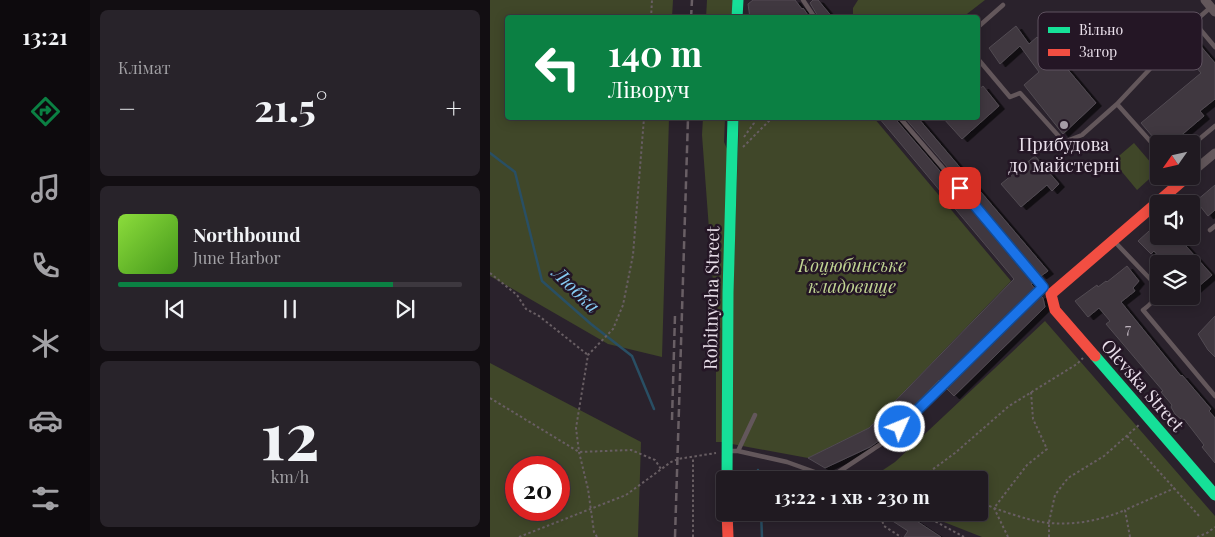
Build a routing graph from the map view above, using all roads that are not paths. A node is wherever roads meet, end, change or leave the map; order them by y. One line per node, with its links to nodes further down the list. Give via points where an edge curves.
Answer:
1 (738, 0): 4 (street)
2 (803, 0): 5 (lane)
3 (1003, 5): 6 (lane)
4 (737, 15)
5 (813, 15)
6 (980, 25)
7 (1202, 32): 8 (lane)
8 (1215, 47)
9 (980, 61): 11 (lane, via 1010,97 1020,93 1064,142 1082,135)
10 (1149, 70): 11 (lane)
11 (1117, 104): 16 (lane)
12 (733, 120): 28 (street, Robitnycha Street, via 728,293)
13 (902, 120): 23 (lane)
14 (1215, 126): 15 (lane)
15 (1200, 138)
16 (1150, 141)
17 (1215, 153): 18 (street)
18 (1200, 166)
19 (1175, 185): 22 (street)
20 (1215, 226): 21 (lane)
21 (1210, 230)
22 (1113, 240): 23 (street); 25 (lane, via 1153,282 1156,296 1153,303 1143,310)
23 (1047, 291): 31 (lane, via 886,440); 32 (street, Olevska Street, via 1055,310)
24 (1215, 386): 25 (lane)
25 (1210, 390): 26 (lane)
26 (1215, 396)
27 (755, 414): 28 (lane)
28 (732, 451): 29 (street, Robitnycha Street); 30 (lane, via 787,462)
29 (729, 471)
30 (812, 471)
31 (840, 471)
32 (1215, 495)
33 (728, 521): 34 (street)
34 (728, 537)

